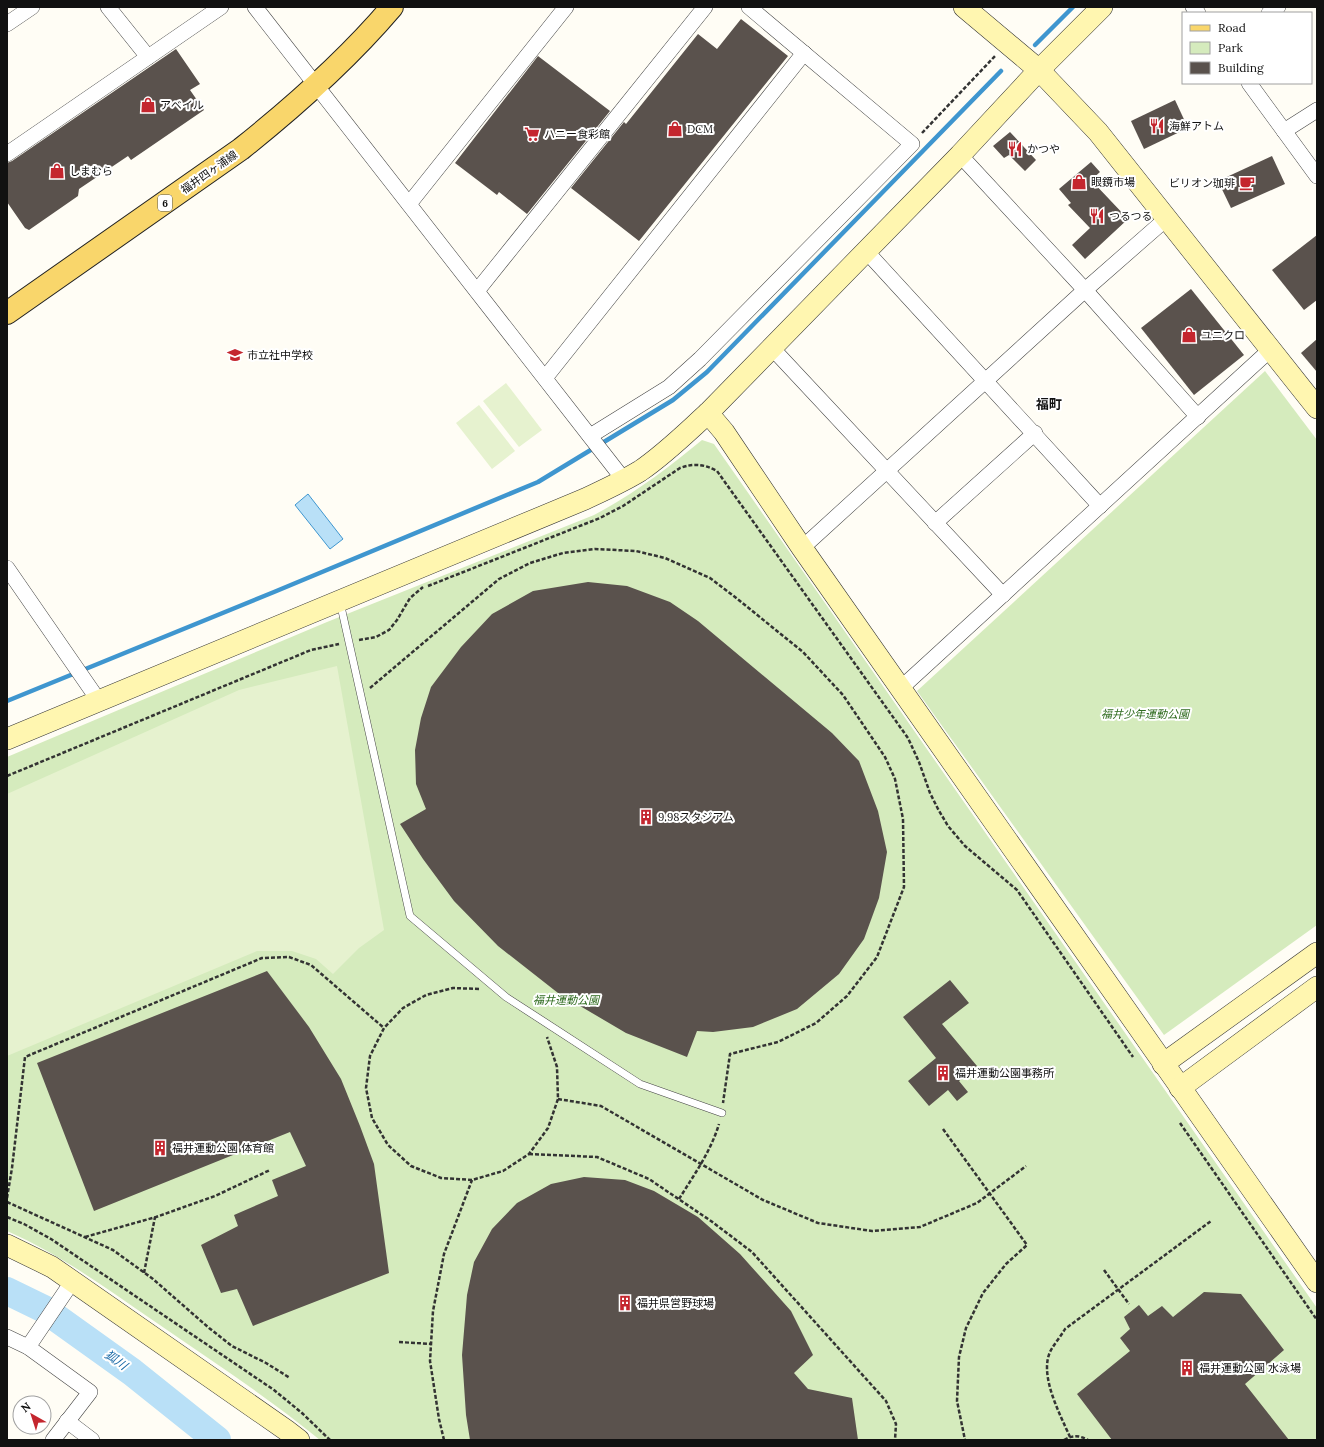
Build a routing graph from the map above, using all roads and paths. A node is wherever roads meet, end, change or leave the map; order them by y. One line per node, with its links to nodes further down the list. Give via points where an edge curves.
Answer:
1 (32, 7): 11 (street)
2 (108, 7): 14 (street)
3 (221, 7): 14 (street)
4 (255, 7): 17 (street)
5 (392, 7): 17 (main road, 福井四ヶ浦線 / 6, via 350,53)
6 (566, 7): 24 (street)
7 (705, 7): 28 (street)
8 (749, 7): 13 (street)
9 (964, 7): 12 (street)
10 (1102, 7): 15 (street)
11 (7, 24)
12 (1007, 43): 15 (street); 20 (path)
13 (804, 53): 20 (street); 32 (street)
14 (148, 57): 21 (street)
15 (1039, 70): 22 (street); 25 (street, via 1098,132)
16 (1250, 84): 19 (street)
17 (316, 85): 24 (street); 29 (main road, 福井四ヶ浦線 / 6, via 235,154)
18 (1317, 110): 19 (street)
19 (1284, 131): 23 (street)
20 (912, 144): 38 (street, via 700,359 669,387)
21 (7, 154)
22 (960, 155): 26 (street); 27 (street)
23 (1317, 176)
24 (409, 204): 28 (street)
25 (1166, 219): 27 (street); 31 (street)
26 (866, 251): 30 (street); 33 (street)
27 (1085, 290): 33 (street); 36 (street)
28 (477, 291): 32 (street)
29 (7, 313)
30 (772, 348): 35 (street); 39 (street)
31 (1270, 350): 34 (street); 36 (street)
32 (545, 378): 38 (street)
33 (986, 380): 37 (street); 39 (street)
34 (1317, 408)
35 (708, 413): 40 (street, via 666,452); 43 (street, via 724,432)
36 (1198, 417): 41 (street)
37 (1034, 433): 41 (street); 42 (street)
38 (591, 437): 40 (street)
39 (887, 471): 42 (street); 43 (street)
40 (624, 480): 46 (street, via 585,499)
41 (1100, 506): 45 (street)
42 (935, 523): 45 (street)
43 (802, 548): 48 (street)
44 (7, 568): 50 (street)
45 (1003, 595): 48 (street)
46 (340, 602): 47 (lane); 50 (street)
47 (349, 642): 49 (lane); 52 (path, via 311,650); 58 (path, via 376,637 389,630 410,598 422,588 600,518 623,506 680,468 699,464 717,471 908,738 930,793 948,826 965,846 1017,890)
48 (901, 688): 59 (street)
49 (360, 696): 56 (lane, via 410,916); 62 (path, via 499,580 530,563 563,553 595,549 636,551 665,558 710,578 802,652 842,695 885,757 895,779 903,819 904,887 878,957 847,996 816,1023 778,1042 730,1054)
50 (99, 701): 51 (street)
51 (7, 739)
52 (7, 776)
53 (1317, 953): 59 (street)
54 (1317, 987): 60 (street)
55 (480, 989): 57 (path, via 453,988 426,995 402,1008)
56 (528, 1013): 61 (path, via 547,1037 558,1067); 62 (lane, via 640,1084)
57 (384, 1028): 69 (path, via 370,1056 366,1088 372,1118 388,1146 412,1166 441,1178); 71 (path, via 312,965 289,957 262,958 25,1057)
58 (1133, 1057)
59 (1163, 1064): 60 (street)
60 (1180, 1088): 81 (street)
61 (558, 1099): 65 (path, via 548,1128); 66 (path, via 601,1106)
62 (722, 1112): 66 (path, via 716,1135)
63 (1180, 1123): 85 (path)
64 (942, 1129): 70 (path)
65 (529, 1154): 69 (path, via 502,1171); 72 (path, via 597,1157 649,1179)
66 (701, 1164): 70 (path, via 763,1200 818,1223 872,1231 920,1227 977,1203); 72 (path)
67 (1026, 1166): 70 (path)
68 (270, 1170): 75 (path, via 215,1196)
69 (472, 1180): 88 (path, via 444,1254 433,1311)
70 (990, 1193): 99 (path, via 1027,1245 1006,1264 983,1293 966,1328 958,1357 957,1401)
71 (7, 1198)
72 (679, 1199): 98 (path, via 752,1252 886,1401 896,1424)
73 (7, 1202): 77 (path)
74 (7, 1217): 96 (path, via 51,1239 263,1382 302,1413)
75 (155, 1217): 77 (path); 80 (path)
76 (1211, 1221): 83 (path)
77 (84, 1237): 80 (path, via 113,1250)
78 (7, 1245): 82 (street, via 52,1267)
79 (1104, 1270): 83 (path)
80 (144, 1273): 90 (path, via 232,1346)
81 (1317, 1282)
82 (69, 1287): 89 (street); 95 (street)
83 (1119, 1290): 84 (path); 92 (path, via 1065,1329 1050,1351 1048,1386)
84 (1129, 1304)
85 (1317, 1320)
86 (7, 1337): 89 (street)
87 (399, 1342): 88 (path)
88 (431, 1344): 97 (path, via 430,1361)
89 (28, 1347): 91 (street, via 90,1392)
90 (290, 1378)
91 (67, 1421): 93 (street); 94 (street)
92 (1070, 1436): 100 (path); 101 (path, via 1080,1436)
93 (53, 1440)
94 (92, 1440)
95 (299, 1440)
96 (330, 1440)
97 (444, 1440)
98 (895, 1440)
99 (965, 1440)
100 (1064, 1440)
101 (1088, 1440)

